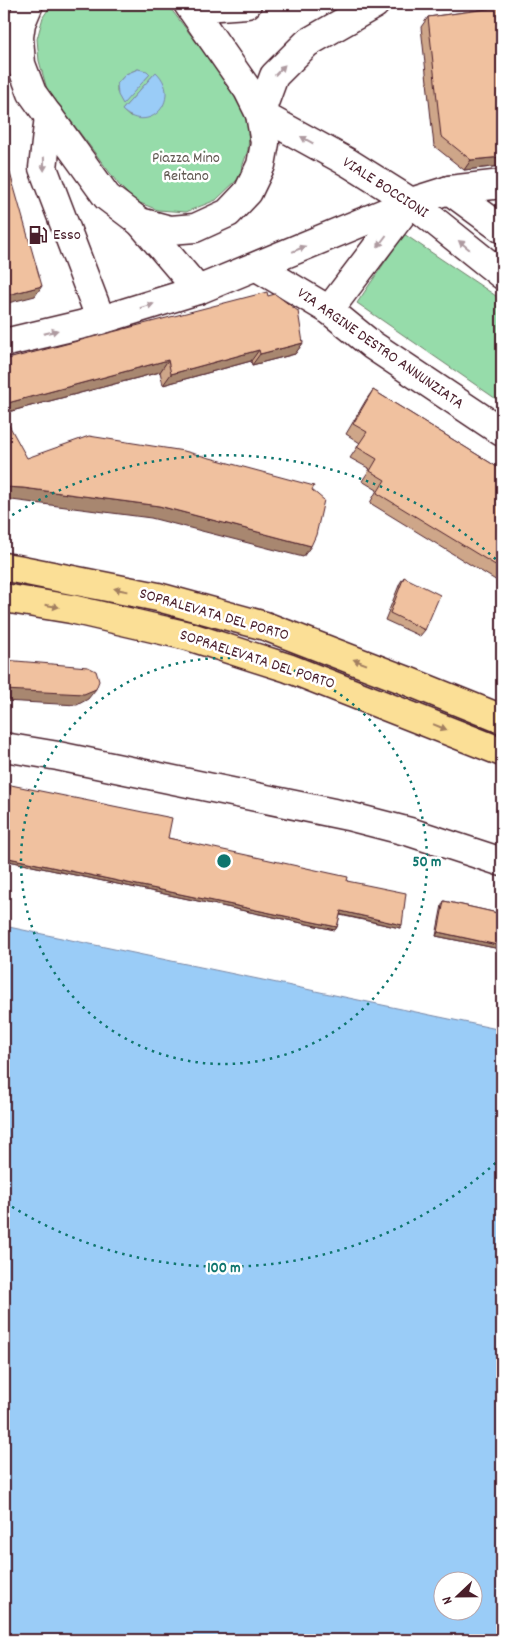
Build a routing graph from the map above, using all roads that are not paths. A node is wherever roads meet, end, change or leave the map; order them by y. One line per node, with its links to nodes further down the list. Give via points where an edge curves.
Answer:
1 (247, 4): 3 (street)
2 (375, 4): 6 (street, one-way to 2, via 274,76 307,43)
3 (190, 6): 6 (street, via 248,90)
4 (20, 10): 5 (street, via 19,37)
5 (12, 60): 7 (street)
6 (260, 114): 10 (street, VIALE BOCCIONI, one-way to 6); 11 (street, via 265,143 261,165 248,192 228,213 194,228 170,230)
7 (49, 116): 11 (street, via 107,196); 17 (street, one-way to 17, via 43,168)
8 (502, 184): 9 (street)
9 (450, 190): 10 (street); 12 (street, VIALE BOCCIONI)
10 (411, 202): 13 (street, one-way to 10); 14 (street, VIALE BOCCIONI, one-way to 10); 16 (street, one-way to 16)
11 (140, 222): 15 (street)
12 (502, 229)
13 (257, 267): 15 (street); 16 (street, VIA ARGINE DESTRO ANNUNZIATA)
14 (502, 275)
15 (198, 290): 17 (street, one-way to 15)
16 (329, 310): 19 (street, VIA ARGINE DESTRO ANNUNZIATA, via 372,344)
17 (101, 320): 18 (street, one-way to 17)
18 (4, 343)
19 (502, 432)
20 (4, 567): 22 (main road, SOPRALEVATA DEL PORTO, one-way to 20, via 265,626 158,597)
21 (4, 598): 24 (main road, SOPRAELEVATA DEL PORTO, one-way to 24, via 71,609 188,636 288,668)
22 (502, 719)
23 (4, 747): 25 (street, via 348,816)
24 (502, 752)
25 (502, 862)

